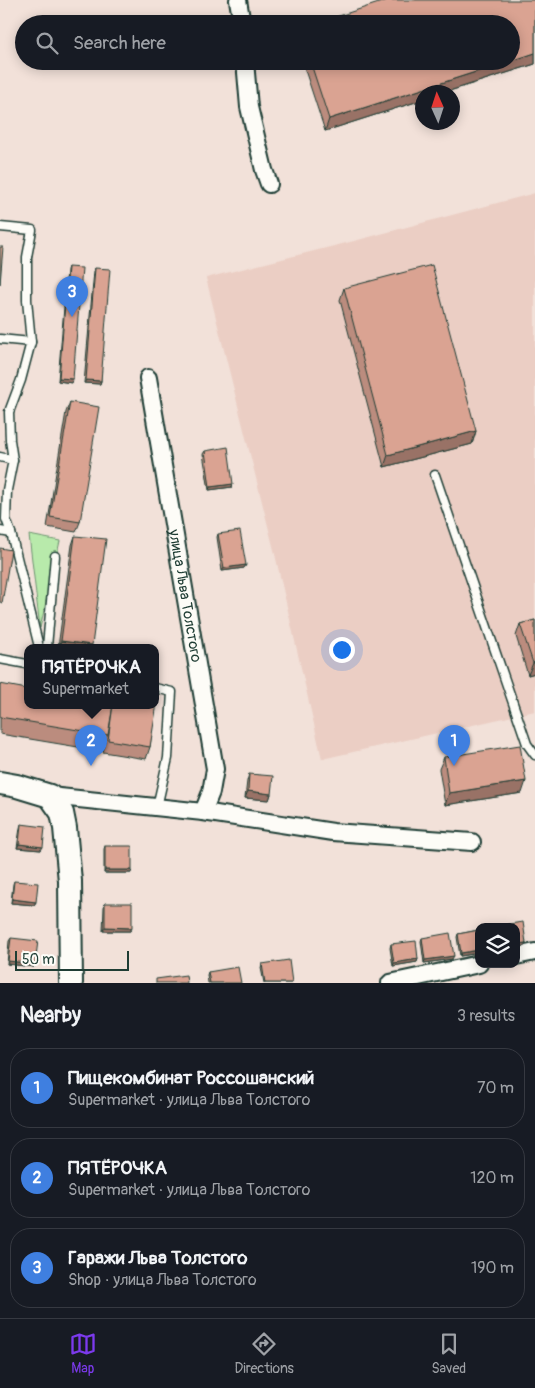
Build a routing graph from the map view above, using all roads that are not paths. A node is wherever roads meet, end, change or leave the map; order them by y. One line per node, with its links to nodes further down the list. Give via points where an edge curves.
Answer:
1 (238, 0): 2 (street)
2 (240, 15)
3 (246, 70): 4 (street, via 249,107)
4 (269, 184)
5 (0, 227): 7 (lane, via 32,230 27,257)
6 (0, 339): 7 (lane)
7 (31, 342): 10 (lane, via 9,412)
8 (148, 378): 24 (street, улица Льва Толстого, via 215,769 212,792)
9 (0, 457): 10 (lane)
10 (13, 460): 13 (lane, via 6,519)
11 (434, 475): 20 (lane, via 527,744)
12 (0, 531): 13 (lane)
13 (11, 533): 15 (lane)
14 (55, 556): 16 (lane)
15 (39, 644)
16 (48, 644)
17 (0, 659): 18 (lane)
18 (24, 663)
19 (159, 689): 23 (lane, via 172,692 168,758)
20 (535, 755)
21 (0, 783): 22 (street)
22 (50, 796): 23 (street); 29 (street, via 62,813 65,828 70,881)
23 (157, 807): 24 (street)
24 (203, 812): 25 (street, via 333,832)
25 (472, 842)
26 (535, 952): 27 (street)
27 (520, 955)
28 (475, 965): 30 (street)
29 (71, 983)
30 (390, 983)

